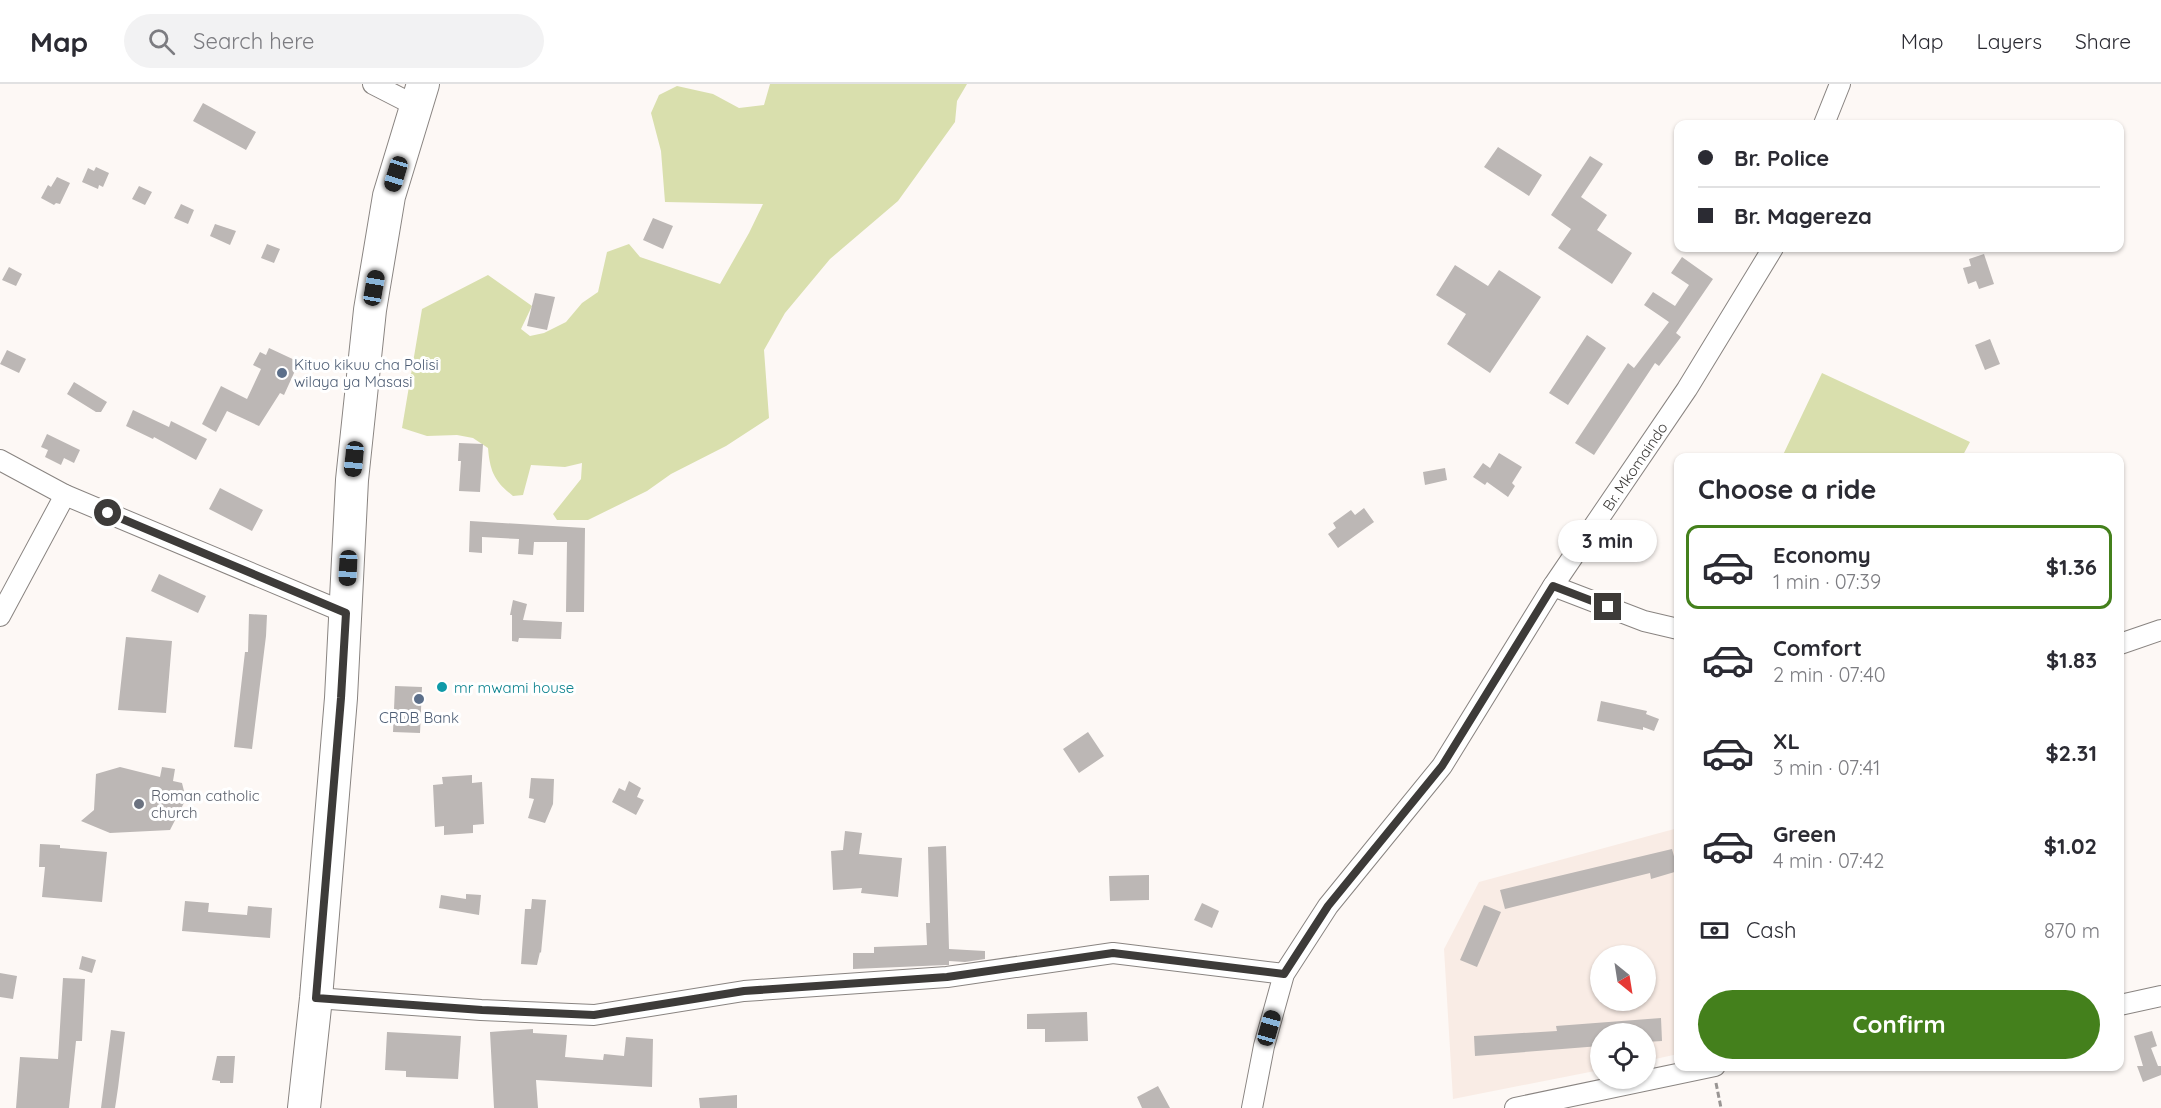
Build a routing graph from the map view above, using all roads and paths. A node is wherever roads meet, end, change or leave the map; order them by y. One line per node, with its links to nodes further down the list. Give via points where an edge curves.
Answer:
1 (374, 84): 3 (street)
2 (1840, 84): 4 (street)
3 (420, 95): 9 (highway, via 389,196 370,310 352,480)
4 (1826, 120)
5 (1771, 252): 8 (street, Br. Mkomaindo, via 1687,389)
6 (0, 460): 7 (street)
7 (65, 495): 9 (street); 10 (street)
8 (1553, 586): 11 (street, via 1644,621); 14 (street, Br. Mkomaindo, via 1442,766 1328,906)
9 (346, 613): 16 (highway)
10 (0, 616)
11 (1674, 628)
12 (2161, 630): 13 (street)
13 (2124, 643)
14 (1284, 974): 16 (street, via 1113,953 947,977 744,991 594,1015); 21 (street, Br. Mkomaindo)
15 (2161, 996): 17 (street)
16 (316, 998): 20 (highway)
17 (2124, 1004)
18 (1694, 1071): 22 (street)
19 (1714, 1071): 23 (path)
20 (304, 1108)
21 (1252, 1108)
22 (1515, 1108)
23 (1722, 1108)

